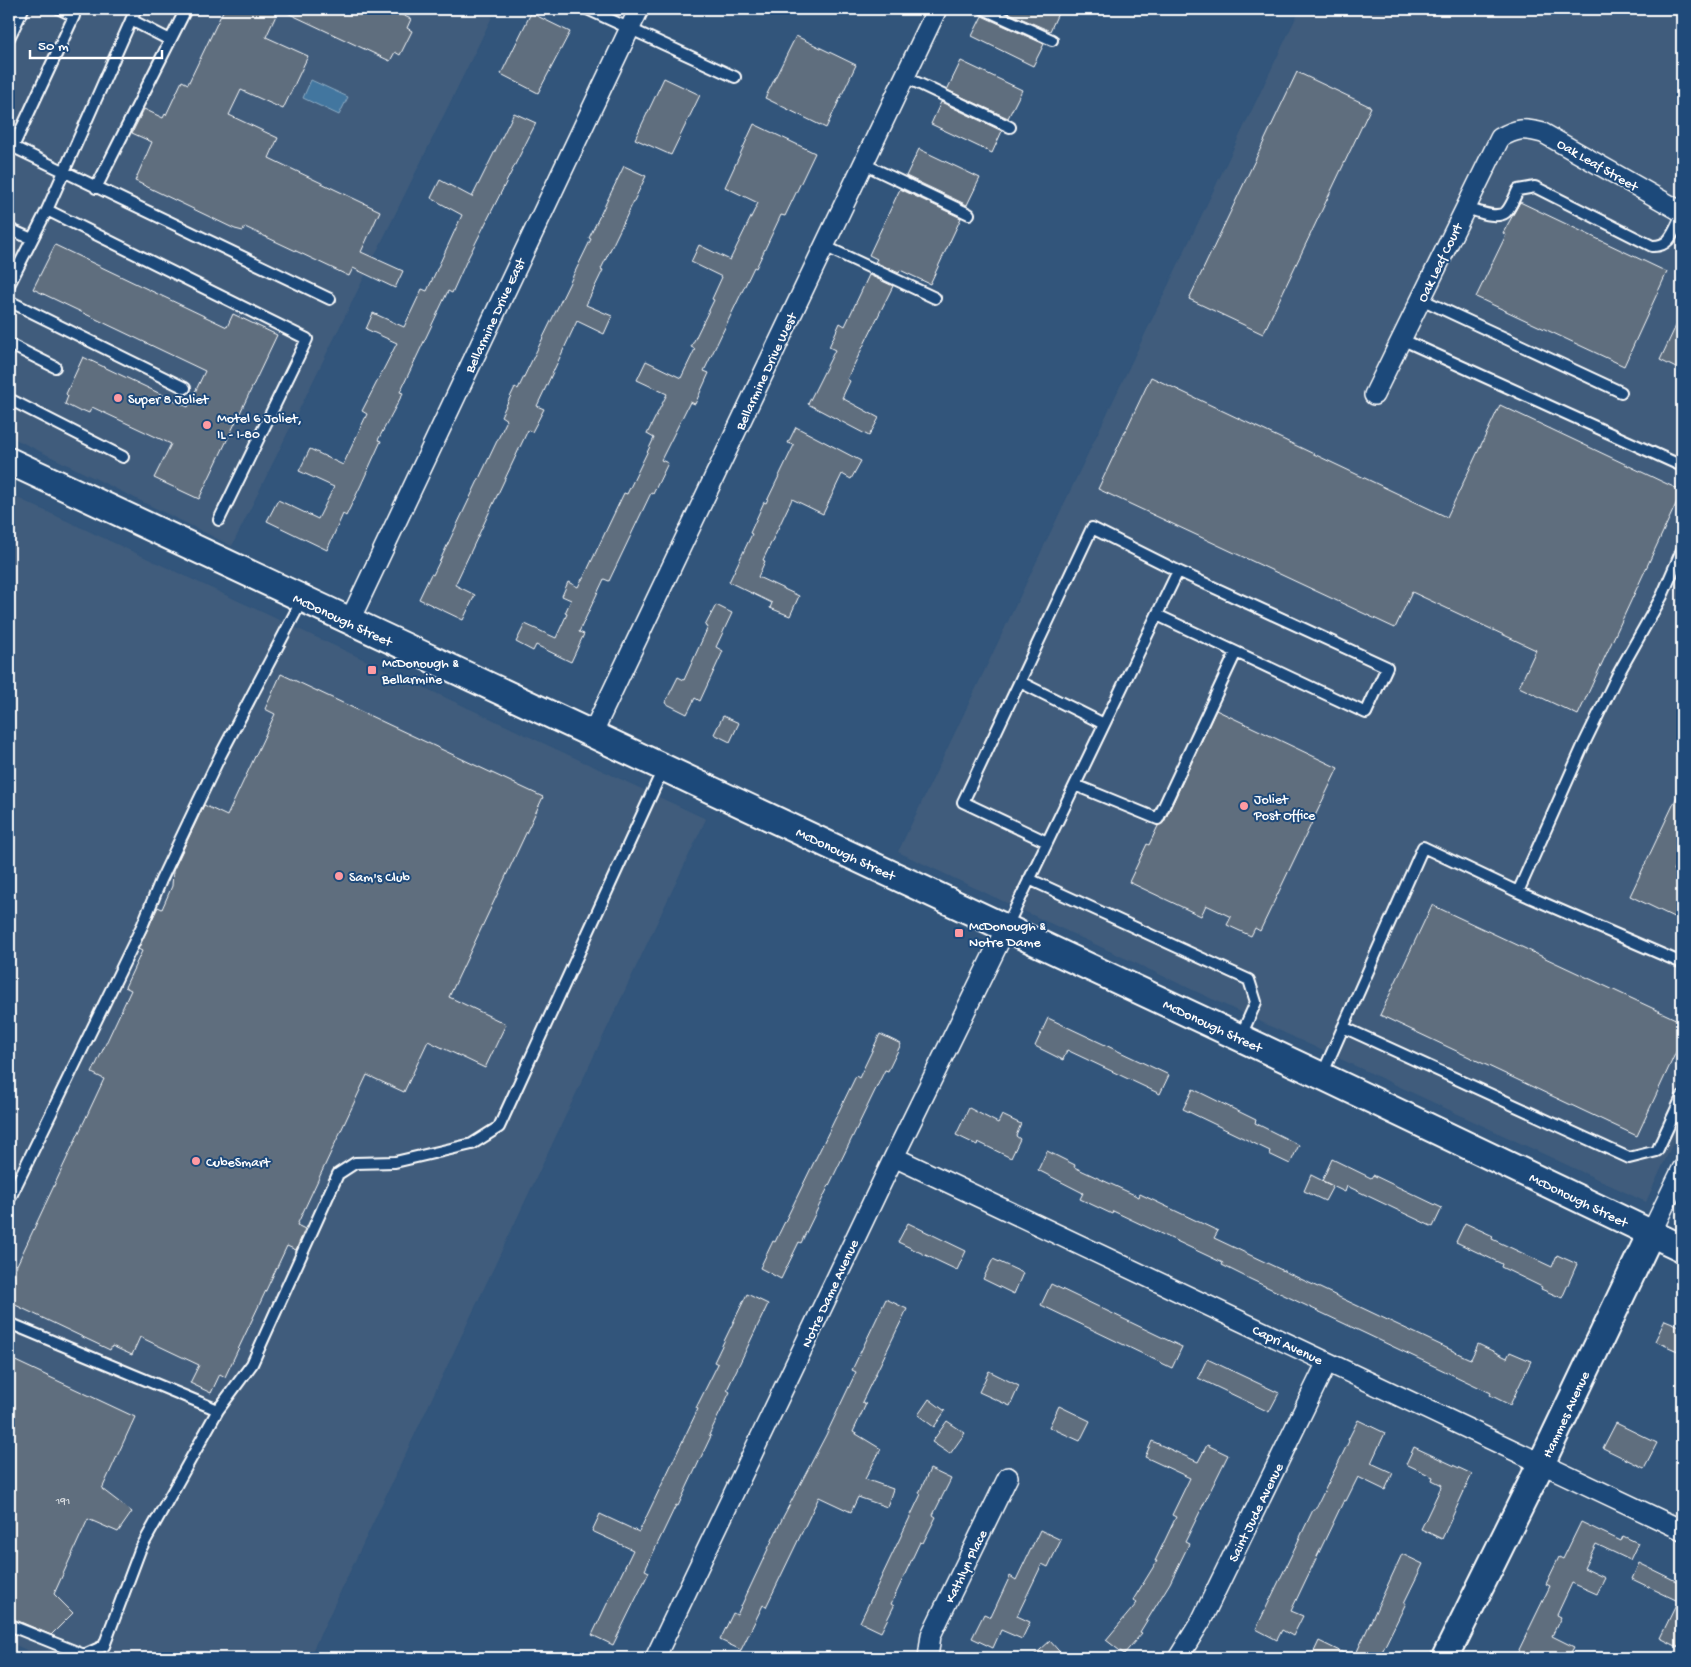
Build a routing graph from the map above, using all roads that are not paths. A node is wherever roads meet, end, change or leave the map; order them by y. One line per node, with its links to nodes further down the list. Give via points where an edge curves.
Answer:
1 (23, 9): 11 (lane)
2 (60, 9): 18 (lane, via 74,16)
3 (136, 9): 9 (lane)
4 (186, 9): 12 (lane)
5 (587, 9): 10 (lane)
6 (639, 9): 10 (street, Bellarmine Drive East)
7 (937, 9): 15 (street, Bellarmine Drive West)
8 (984, 9): 13 (lane)
9 (131, 20): 12 (lane); 20 (lane)
10 (630, 29): 14 (lane); 49 (street, Bellarmine Drive East)
11 (9, 38)
12 (170, 40): 21 (lane)
13 (1052, 40)
14 (735, 77)
15 (905, 77): 16 (lane); 19 (street, Bellarmine Drive West)
16 (1010, 127)
17 (1509, 133): 22 (street, Oak Leaf Court, via 1500,138); 25 (street, Oak Leaf Street, via 1526,128 1543,133)
18 (11, 146): 20 (lane)
19 (864, 164): 24 (lane); 28 (street, Bellarmine Drive West)
20 (64, 172): 21 (lane); 23 (lane)
21 (96, 188): 31 (lane)
22 (1466, 208): 25 (lane, via 1500,215 1506,211 1518,190 1535,187 1652,246 1668,242); 32 (street, Oak Leaf Court)
23 (47, 210): 27 (lane); 44 (lane, via 307,339)
24 (969, 214)
25 (1682, 214)
26 (9, 229): 27 (lane)
27 (32, 239): 29 (lane)
28 (824, 246): 30 (lane); 53 (street, Bellarmine Drive West)
29 (9, 285)
30 (935, 298)
31 (330, 299)
32 (1421, 299): 34 (street, Oak Leaf Court); 38 (lane)
33 (9, 301): 37 (lane)
34 (1401, 339): 39 (street, Oak Leaf Court); 43 (lane)
35 (9, 344): 36 (lane)
36 (56, 367)
37 (185, 388)
38 (1621, 392)
39 (1374, 395)
40 (9, 399): 41 (lane)
41 (123, 457)
42 (9, 461): 47 (street, McDonough Street)
43 (1682, 466)
44 (219, 520)
45 (1682, 550): 58 (lane, via 1662,596 1595,721)
46 (1178, 571): 48 (lane); 50 (lane, via 1387,667 1366,713); 51 (lane, via 1092,528)
47 (302, 600): 49 (street, McDonough Street); 67 (lane, via 220,756 143,924)
48 (1157, 615): 50 (lane); 52 (lane)
49 (349, 622): 53 (street, McDonough Street)
50 (1236, 652): 55 (lane, via 1158,819)
51 (1020, 682): 52 (lane); 56 (lane, via 963,802)
52 (1104, 724): 55 (lane)
53 (592, 734): 54 (street, McDonough Street)
54 (663, 768): 59 (street, McDonough Street); 72 (lane, via 499,1126 472,1144 395,1162 355,1163 338,1174 252,1364)
55 (1075, 785): 56 (lane)
56 (1047, 842): 57 (lane)
57 (1029, 879): 59 (lane); 62 (lane, via 1249,980 1256,1002)
58 (1518, 892): 60 (lane); 61 (lane, via 1423,847)
59 (1006, 928): 62 (street, McDonough Street); 65 (street, Notre Dame Avenue)
60 (1682, 963)
61 (1343, 1027): 63 (lane); 64 (lane, via 1630,1158 1657,1151)
62 (1240, 1038): 63 (street, McDonough Street)
63 (1322, 1076): 68 (street, McDonough Street)
64 (1682, 1096)
65 (894, 1157): 71 (street, Capri Avenue); 77 (street, Notre Dame Avenue)
66 (1682, 1169): 68 (street, Hammes Avenue)
67 (9, 1200)
68 (1651, 1233): 69 (street, McDonough Street); 73 (street, Hammes Avenue)
69 (1682, 1248)
70 (9, 1323): 72 (lane)
71 (1327, 1362): 73 (street, Capri Avenue); 79 (street, Saint Jude Avenue, via 1201,1622)
72 (218, 1410): 76 (lane, via 140,1550 104,1646 84,1655)
73 (1542, 1462): 75 (street, Capri Avenue); 80 (street, Hammes Avenue)
74 (1008, 1477): 78 (street, Kathlyn Place, via 931,1635)
75 (1682, 1530)
76 (9, 1625)
77 (655, 1658)
78 (928, 1658)
79 (1178, 1658)
80 (1445, 1658)

